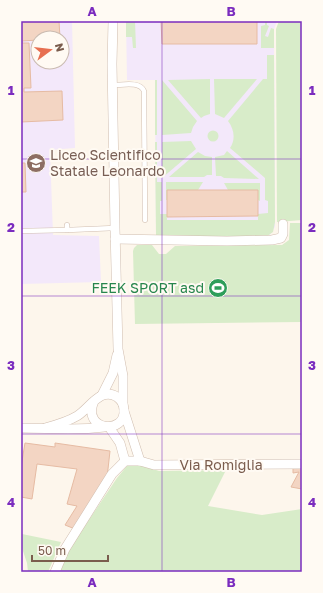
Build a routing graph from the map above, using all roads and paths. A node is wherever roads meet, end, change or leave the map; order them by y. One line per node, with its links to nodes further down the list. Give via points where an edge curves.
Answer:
1 (113, 21): 2 (street)
2 (113, 85): 3 (lane, via 138,85 144,91); 5 (street)
3 (145, 220)
4 (283, 224): 7 (street, via 283,234 278,240)
5 (115, 228): 6 (lane, via 92,226); 7 (street)
6 (21, 231)
7 (115, 238): 8 (street)
8 (118, 349): 9 (street, via 113,373); 11 (street, via 123,376)
9 (102, 395): 10 (street); 11 (street, via 116,396)
10 (94, 402): 12 (street, via 91,412 93,417); 14 (street, via 72,419)
11 (124, 407): 12 (street, via 121,420 114,426); 16 (street)
12 (106, 427): 14 (street, via 75,430); 15 (street, via 120,443)
13 (21, 428): 14 (street)
14 (45, 428)
15 (125, 461): 16 (street, Via Romiglia); 18 (street, via 112,474 65,549)
16 (140, 461): 17 (street, Via Romiglia, via 154,465)
17 (302, 464)
18 (55, 572)

